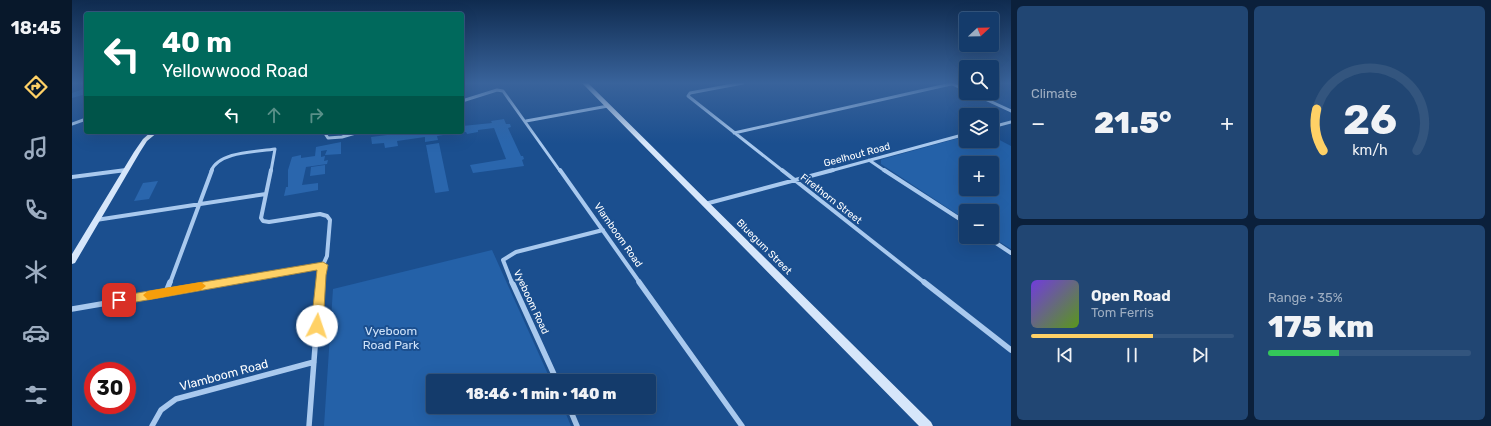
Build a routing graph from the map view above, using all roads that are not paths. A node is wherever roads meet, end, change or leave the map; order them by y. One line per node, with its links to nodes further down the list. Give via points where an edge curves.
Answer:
1 (513, 103): 9 (street, Vlamboom Road)
2 (605, 103): 6 (street, Bluegum Street)
3 (697, 103): 13 (street, Firethorn Street)
4 (865, 103): 13 (street)
5 (993, 103): 7 (street)
6 (608, 106): 9 (street); 24 (street, Bluegum Street)
7 (1011, 111)
8 (84, 120): 11 (street)
9 (526, 121): 27 (street, Vlamboom Road)
10 (1011, 122): 12 (street)
11 (72, 124)
12 (999, 126)
13 (734, 133): 21 (street, Firethorn Street)
14 (152, 134): 19 (street, via 145,140)
15 (326, 134): 16 (street, via 330,138)
16 (353, 134)
17 (959, 136): 18 (street, Geelhout Road)
18 (869, 160): 21 (street, Geelhout Road); 25 (street)
19 (126, 170): 20 (street); 26 (street)
20 (72, 177)
21 (794, 180): 24 (street, Geelhout Road); 34 (street, Firethorn Street)
22 (266, 194): 23 (street); 23 (street, via 275,149 220,159 213,166); 31 (street, via 261,218 266,222 320,214 329,217 328,256)
23 (199, 204): 26 (street); 32 (street)
24 (705, 204): 42 (street, Bluegum Street)
25 (959, 219)
26 (96, 220): 30 (street)
27 (603, 230): 36 (street, Vyeboom Road, via 516,252 504,260 504,265); 41 (street, Vlamboom Road)
28 (998, 244): 29 (street)
29 (1011, 253)
30 (72, 260)
31 (323, 265): 32 (street); 35 (street)
32 (166, 292): 33 (street)
33 (72, 309)
34 (1011, 350)
35 (314, 362): 38 (street, Vlamboom Road, via 176,399 165,405 157,414); 39 (street)
36 (554, 374)
37 (572, 414): 40 (street)
38 (152, 426)
39 (309, 426)
40 (578, 426)
41 (742, 426)
42 (926, 426)

